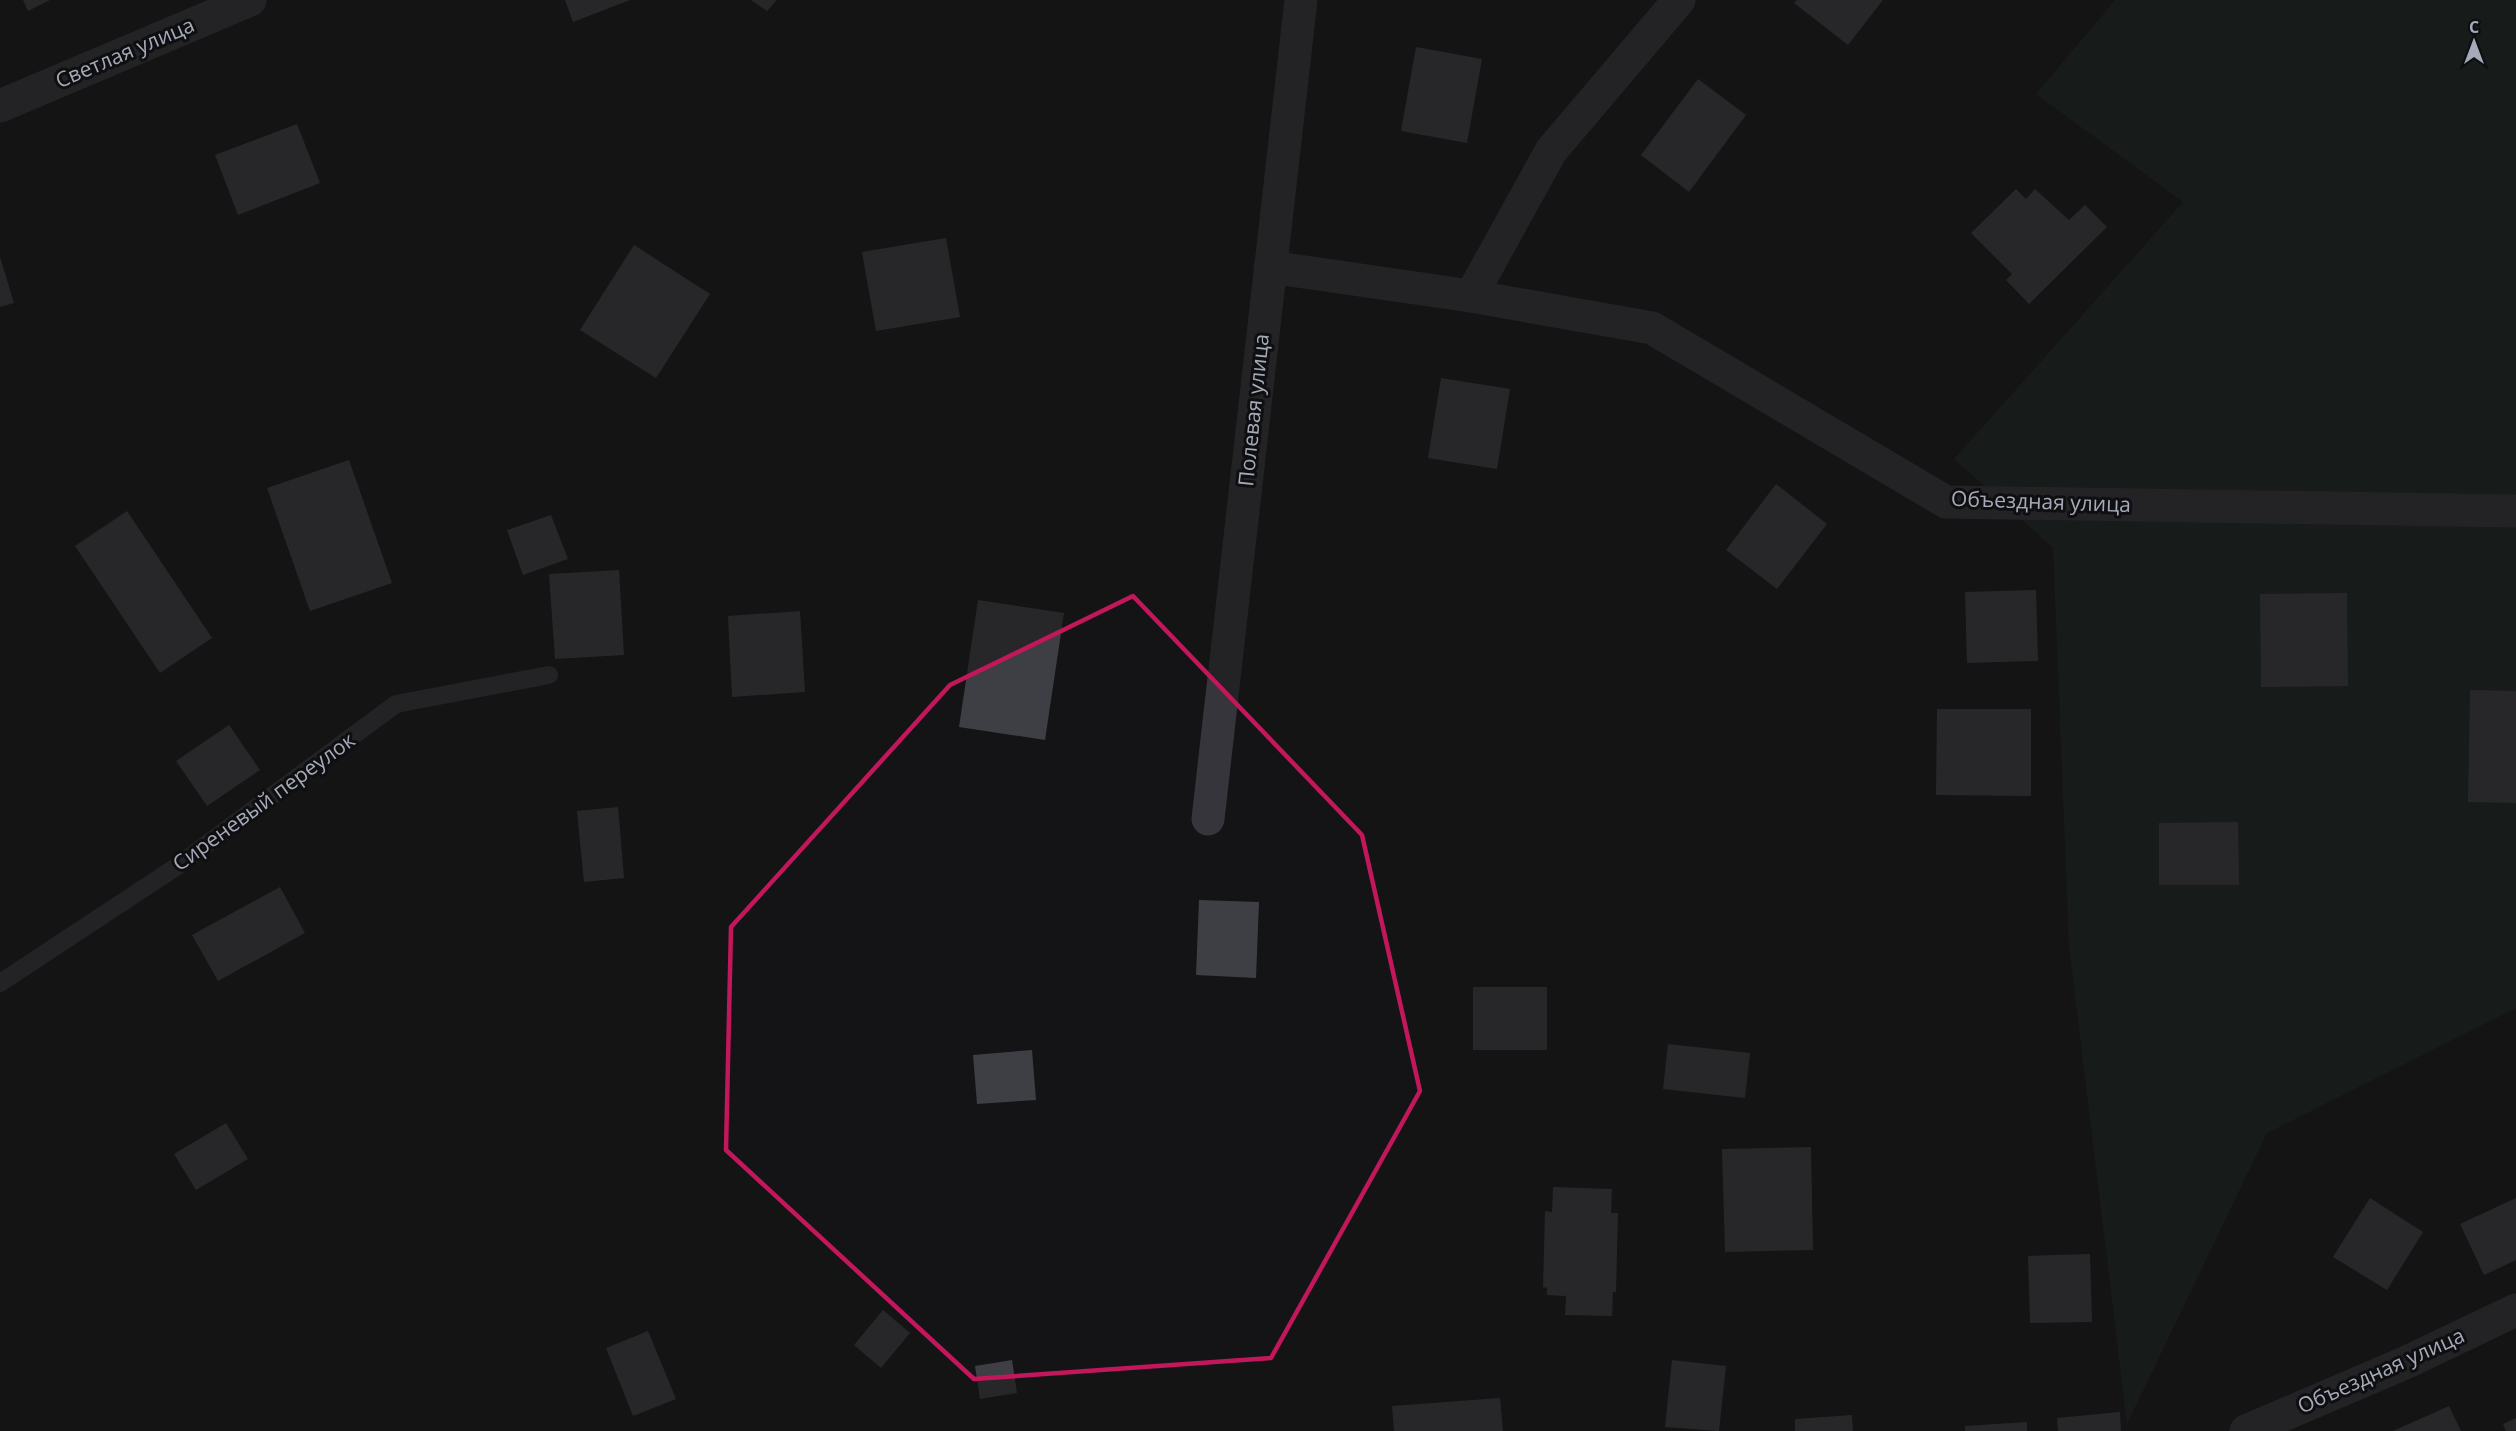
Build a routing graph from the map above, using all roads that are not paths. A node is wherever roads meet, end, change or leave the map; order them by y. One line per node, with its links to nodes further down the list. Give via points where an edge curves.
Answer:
1 (250, 0): 4 (street, Светлая улица)
2 (1301, 0): 5 (street, Полевая улица)
3 (1679, 0): 6 (street, via 1551,151)
4 (0, 106)
5 (1270, 267): 6 (street, Объездная улица); 9 (street, Полевая улица)
6 (1471, 296): 7 (street, Объездная улица, via 1652,328 1946,502)
7 (2516, 511)
8 (549, 675): 10 (lane, Сиреневый переулок, via 396,704 176,867)
9 (1208, 819)
10 (0, 983)
11 (2516, 1310): 12 (street, Объездная улица)
12 (2246, 1431)

